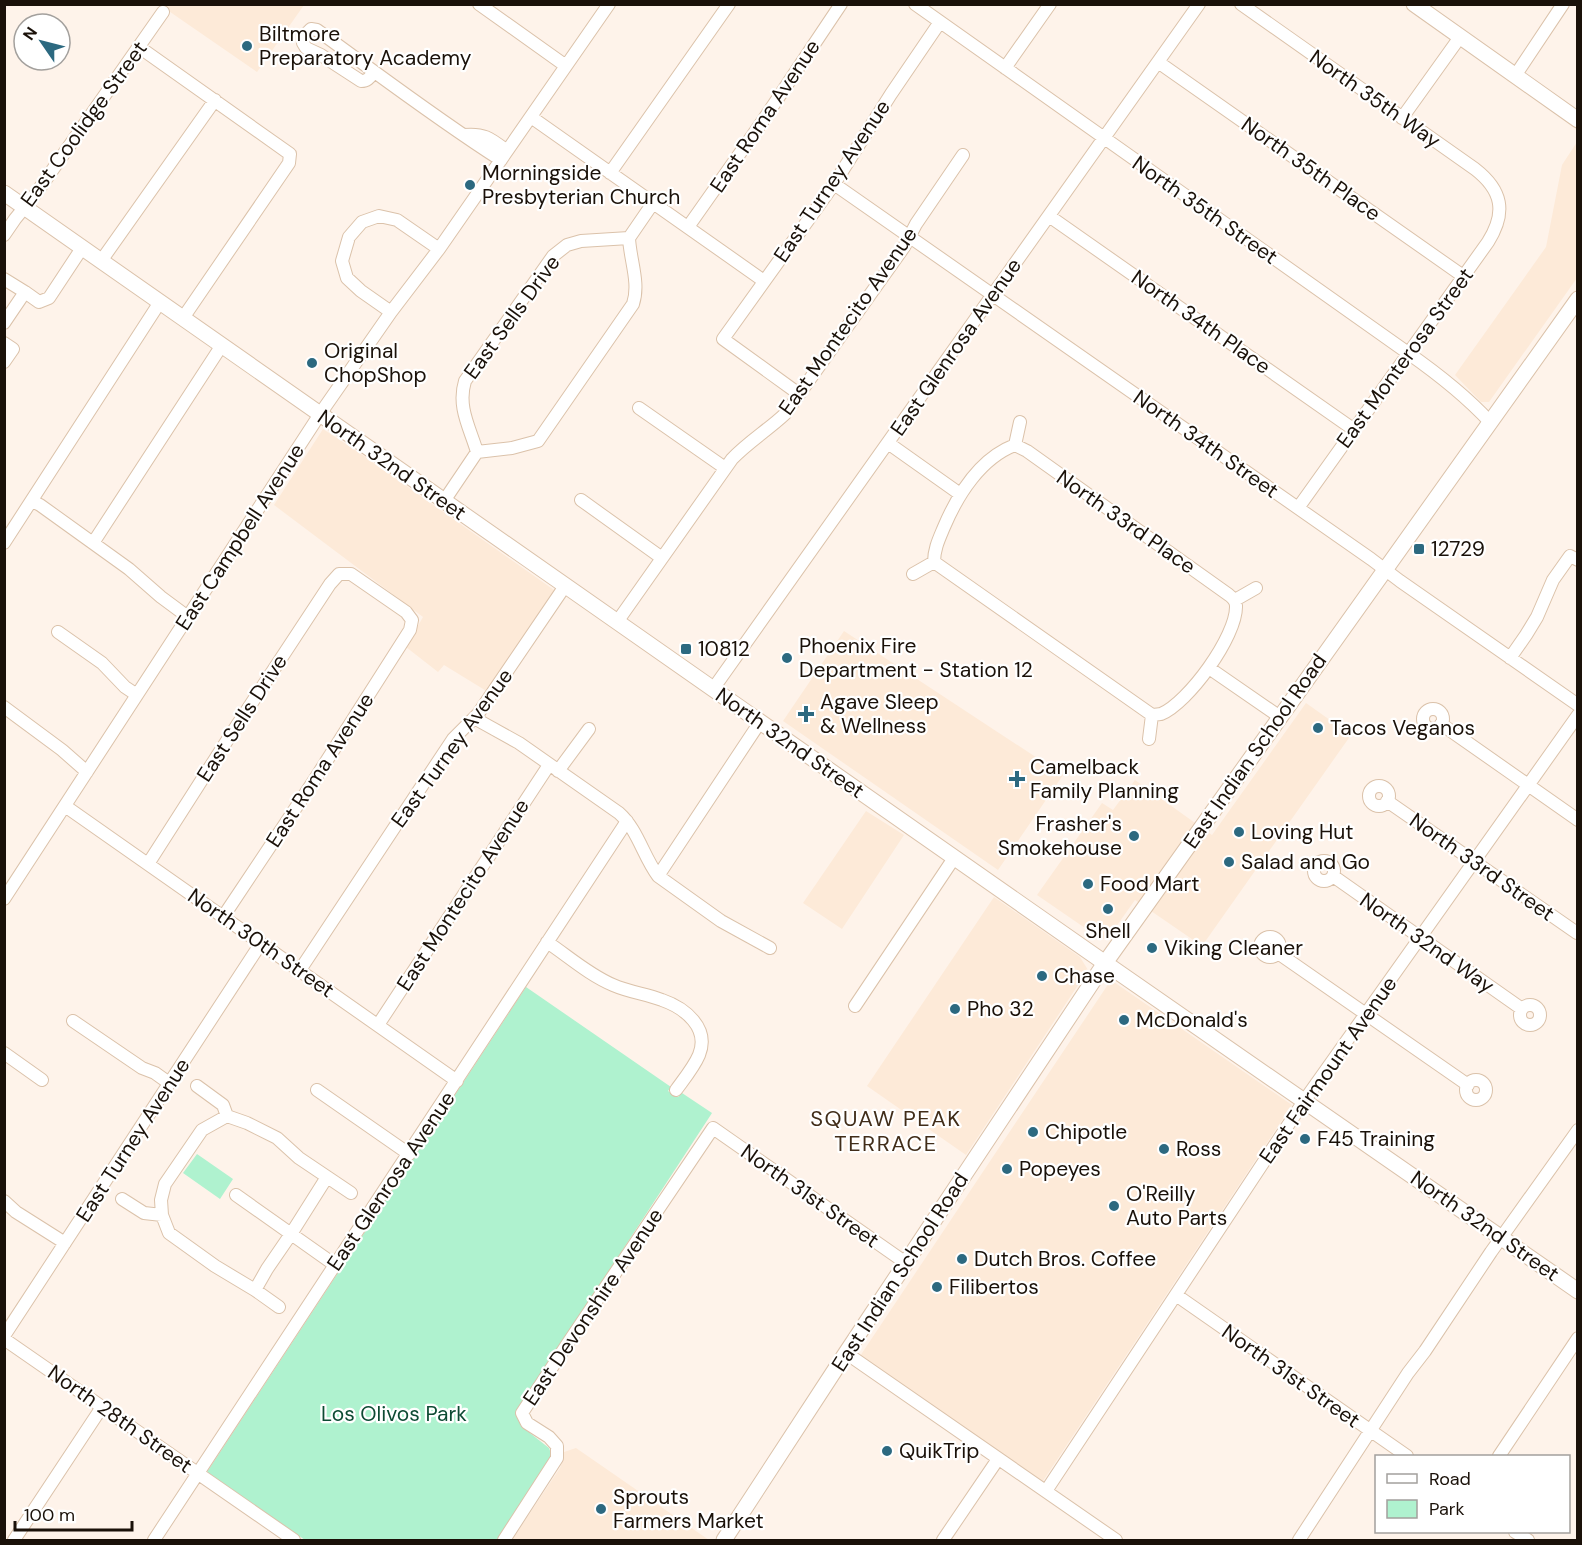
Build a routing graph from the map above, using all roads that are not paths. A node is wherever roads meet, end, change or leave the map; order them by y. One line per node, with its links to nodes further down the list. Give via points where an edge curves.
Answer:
1 (479, 4): 16 (street)
2 (609, 4): 16 (street, East Campbell Avenue)
3 (729, 4): 27 (street)
4 (841, 4): 34 (street, East Roma Avenue)
5 (915, 4): 12 (street, North 35th Street)
6 (1050, 4): 17 (street)
7 (1198, 4): 15 (street, East Glenrosa Avenue)
8 (1241, 4): 22 (street, North 35th Way)
9 (1414, 4): 13 (main road)
10 (1563, 4): 19 (street)
11 (163, 12): 14 (street, East Coolidge Street)
12 (940, 22): 17 (street, North 35th Street); 28 (street, East Turney Avenue)
13 (1460, 37): 19 (main road); 22 (street)
14 (139, 47): 20 (street); 32 (street, East Coolidge Street)
15 (1158, 62): 24 (street, East Glenrosa Avenue); 41 (street, North 35th Place)
16 (566, 66): 21 (street, East Campbell Avenue)
17 (1005, 68): 24 (street, North 35th Street)
18 (374, 72): 18 (street, via 317,30 304,36 306,48 361,81); 25 (street, via 464,135)
19 (1515, 76): 23 (main road)
20 (215, 100): 40 (street); 49 (street, via 290,154 289,164)
21 (531, 117): 25 (street, East Campbell Avenue); 27 (street)
22 (1402, 118): 31 (street, North 35th Way, via 1486,178)
23 (1578, 120)
24 (1104, 139): 33 (street, East Glenrosa Avenue); 53 (street, North 35th Street)
25 (504, 155): 39 (street, East Campbell Avenue)
26 (963, 155): 36 (street, East Montecito Avenue)
27 (610, 173): 30 (street)
28 (834, 184): 36 (street, North 34th Street); 43 (street, East Turney Avenue)
29 (4, 193): 32 (main road, North 32nd Street)
30 (653, 202): 34 (street); 37 (street)
31 (1499, 202): 41 (street, East Monterosa Street, via 1496,230)
32 (25, 207): 35 (street, East Coolidge Street); 38 (main road, North 32nd Street)
33 (1049, 216): 45 (street, East Glenrosa Avenue); 60 (street, North 34th Place)
34 (688, 227): 43 (street)
35 (4, 235)
36 (910, 237): 45 (street, North 34th Street); 55 (street, East Montecito Avenue)
37 (629, 238): 63 (street, via 636,287 633,304 565,404 537,441); 63 (street, East Sells Drive, via 567,245 553,256 524,295 465,381 461,393)
38 (82, 248): 40 (main road, North 32nd Street); 44 (street, via 49,298 39,302)
39 (439, 249): 48 (street, East Campbell Avenue); 48 (street, via 398,219 379,216 362,222 349,237 342,261 347,278)
40 (101, 261): 47 (main road, North 32nd Street)
41 (1463, 276): 53 (street, East Monterosa Street)
42 (4, 279): 44 (street)
43 (764, 281): 55 (street, East Turney Avenue, via 723,339)
44 (25, 292): 50 (street)
45 (993, 295): 61 (street, East Glenrosa Avenue); 69 (street, North 34th Street)
46 (1578, 299): 59 (main road, East Indian School Road)
47 (160, 302): 49 (main road, North 32nd Street); 67 (street)
48 (391, 312): 57 (street, East Campbell Avenue)
49 (183, 318): 52 (main road, North 32nd Street)
50 (4, 323)
51 (4, 343): 54 (street, via 13,348)
52 (222, 345): 57 (main road, North 32nd Street); 71 (street)
53 (1408, 353): 59 (street, North 35th Street, via 1470,400); 60 (street, East Monterosa Street)
54 (4, 362)
55 (799, 394): 64 (street, East Montecito Avenue, via 785,414)
56 (639, 408): 64 (street)
57 (320, 414): 68 (main road, North 32nd Street); 81 (street, East Campbell Avenue)
58 (1020, 422): 62 (street)
59 (1490, 422): 75 (main road, East Indian School Road)
60 (1353, 429): 69 (street, East Monterosa Street)
61 (888, 443): 65 (street); 86 (street, East Glenrosa Avenue)
62 (1015, 445): 65 (street, via 984,465); 80 (street, North 33rd Place)
63 (477, 452): 68 (street)
64 (724, 468): 72 (street, East Montecito Avenue)
65 (960, 494): 74 (street, via 934,549)
66 (581, 500): 72 (street)
67 (32, 501): 70 (street); 71 (street)
68 (444, 501): 78 (main road, North 32nd Street)
69 (1298, 508): 75 (street, North 34th Street)
70 (4, 543)
71 (93, 543): 81 (street)
72 (662, 558): 82 (street, East Montecito Avenue)
73 (1574, 558): 84 (street, via 1552,580 1537,617)
74 (934, 562): 77 (street); 90 (street)
75 (1385, 570): 84 (street, North 34th Street); 92 (main road, East Indian School Road)
76 (339, 574): 107 (street, East Sells Drive); 111 (street, East Roma Avenue, via 351,574 406,612 412,620 410,630)
77 (913, 574)
78 (565, 586): 82 (main road, North 32nd Street); 93 (street, East Turney Avenue)
79 (1256, 588): 80 (street)
80 (1235, 600): 85 (street, via 1234,618)
81 (188, 617): 87 (street, East Campbell Avenue)
82 (617, 622): 86 (main road, North 32nd Street)
83 (58, 632): 87 (street, via 102,663)
84 (1510, 658): 88 (street, North 34th Street)
85 (1209, 668): 90 (street, via 1172,706); 92 (street)
86 (713, 689): 94 (main road, North 32nd Street)
87 (137, 695): 99 (street, East Campbell Avenue)
88 (1578, 705)
89 (4, 707): 99 (street)
90 (1152, 715): 97 (street)
91 (1578, 715): 100 (street, East Fairmount Avenue)
92 (1280, 717): 118 (main road, East Indian School Road)
93 (474, 718): 98 (street); 119 (street, East Turney Avenue, via 453,739)
94 (760, 722): 105 (main road, North 32nd Street); 108 (street)
95 (1441, 724): 100 (street)
96 (589, 729): 98 (street, East Montecito Avenue)
97 (1149, 739)
98 (554, 768): 104 (street); 124 (street, East Montecito Avenue)
99 (87, 771): 102 (street, East Campbell Avenue)
100 (1528, 786): 103 (street); 106 (street, East Fairmount Avenue)
101 (1387, 801): 106 (street, North 33rd Street)
102 (65, 806): 107 (street, North 30th Street); 110 (street, East Campbell Avenue)
103 (1578, 820)
104 (627, 821): 108 (street); 114 (street, East Glenrosa Avenue)
105 (954, 858): 118 (main road, North 32nd Street); 120 (street)
106 (1473, 861): 112 (street, East Fairmount Avenue); 113 (street, North 33rd Street)
107 (148, 864): 111 (street, North 30th Street)
108 (658, 876): 116 (street, via 721,921)
109 (1333, 876): 112 (street, North 32nd Way)
110 (4, 898)
111 (223, 917): 115 (street, North 30th Street)
112 (1420, 937): 121 (street, North 32nd Way); 122 (street, East Fairmount Avenue)
113 (1577, 937)
114 (547, 942): 127 (street, East Glenrosa Avenue); 132 (street, via 609,983 662,1000 693,1019 701,1035 700,1053)
115 (261, 943): 119 (street, North 30th Street); 128 (street, East Turney Avenue)
116 (770, 948)
117 (1278, 953): 122 (street)
118 (1105, 963): 133 (main road, North 32nd Street); 147 (main road, East Indian School Road)
119 (300, 970): 124 (street, North 30th Street)
120 (855, 1006)
121 (1522, 1009)
122 (1365, 1014): 129 (street); 133 (street, East Fairmount Avenue)
123 (73, 1021): 128 (street)
124 (378, 1025): 127 (street, North 30th Street)
125 (4, 1053): 126 (street)
126 (42, 1080)
127 (457, 1081): 137 (street, East Glenrosa Avenue)
128 (170, 1083): 146 (street, East Turney Avenue)
129 (1468, 1085)
130 (197, 1086): 134 (street, via 223,1105)
131 (317, 1090): 137 (street)
132 (676, 1090)
133 (1304, 1101): 145 (main road, North 32nd Street); 151 (street, East Fairmount Avenue)
134 (227, 1116): 138 (street, via 277,1138); 143 (street, via 202,1130 165,1184)
135 (713, 1128): 147 (street, North 31st Street); 166 (street, East Devonshire Avenue, via 522,1413 527,1423 557,1446 557,1458)
136 (1578, 1130): 145 (street)
137 (408, 1154): 148 (street, East Glenrosa Avenue)
138 (327, 1177): 139 (street); 144 (street)
139 (351, 1193)
140 (236, 1195): 144 (street)
141 (122, 1199): 143 (street, via 144,1213)
142 (4, 1201): 146 (street)
143 (162, 1215): 149 (street, via 169,1233)
144 (291, 1234): 148 (street); 149 (street)
145 (1501, 1238): 150 (main road, North 32nd Street); 157 (street)
146 (65, 1243): 153 (street, East Turney Avenue)
147 (906, 1263): 155 (main road, East Indian School Road)
148 (335, 1265): 161 (street, East Glenrosa Avenue)
149 (255, 1290): 152 (street)
150 (1578, 1291)
151 (1176, 1295): 157 (street, North 31st Street); 162 (street, East Fairmount Avenue)
152 (279, 1307)
153 (4, 1337): 156 (street, North 28th Street)
154 (1578, 1338): 159 (street)
155 (846, 1353): 160 (street); 167 (main road, East Indian School Road)
156 (102, 1407): 161 (street, North 28th Street); 163 (street)
157 (1371, 1431): 158 (street, North 31st Street); 170 (street)
158 (1406, 1455)
159 (1501, 1455)
160 (998, 1459): 162 (street); 168 (street)
161 (198, 1474): 164 (street, East Glenrosa Avenue); 165 (street, North 28th Street)
162 (1046, 1491): 169 (street)
163 (14, 1540)
164 (154, 1540)
165 (294, 1540)
166 (504, 1540)
167 (724, 1540)
168 (943, 1540)
169 (1116, 1540)
170 (1299, 1540)

